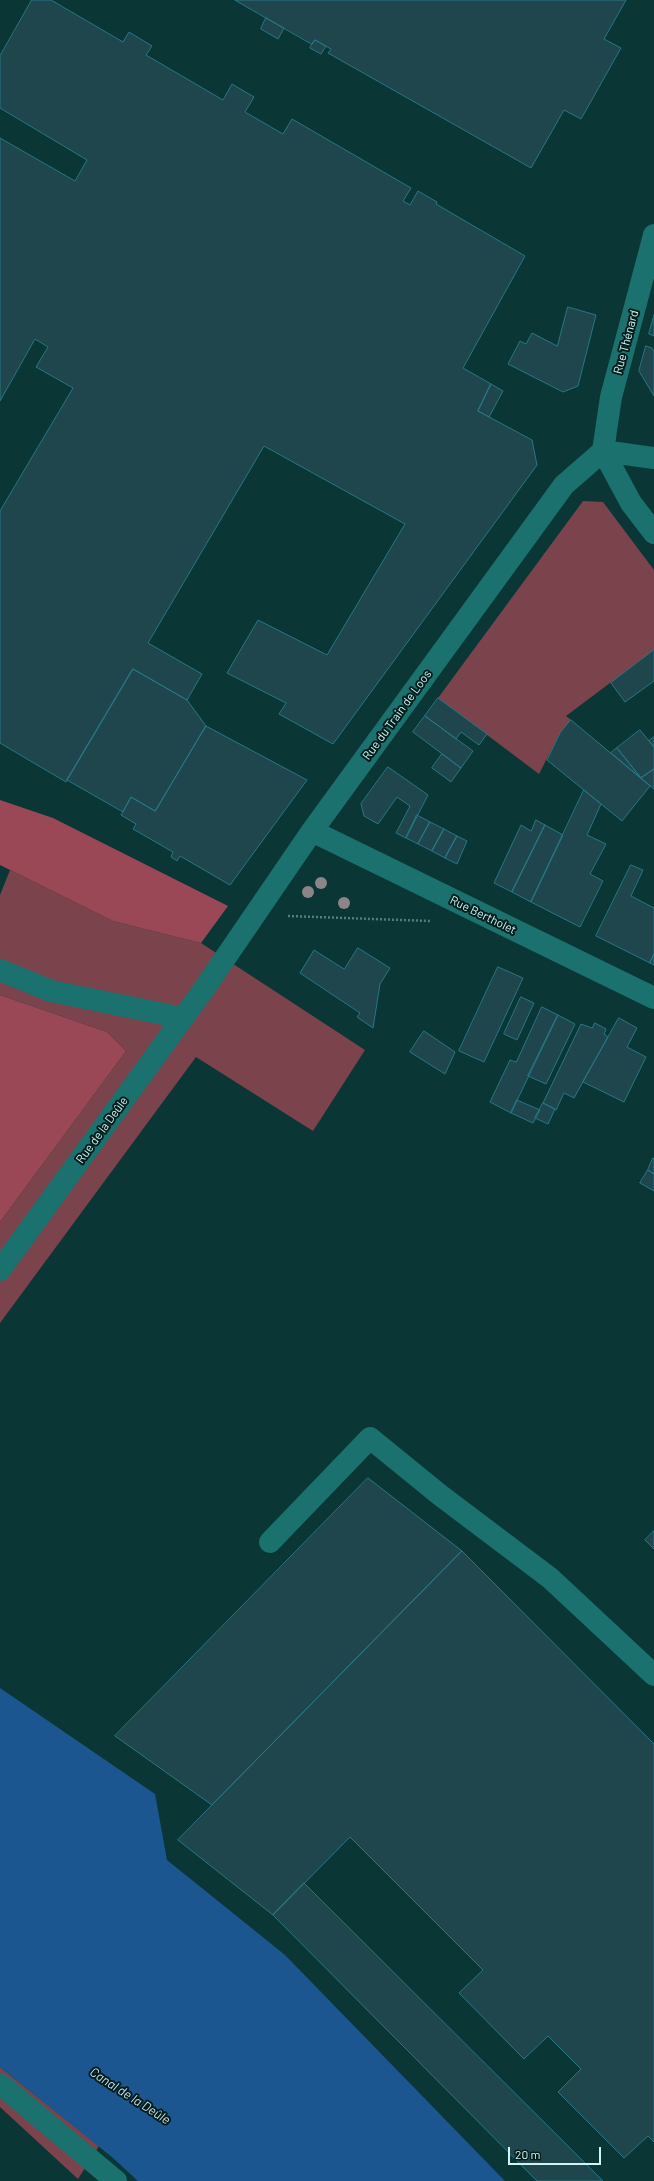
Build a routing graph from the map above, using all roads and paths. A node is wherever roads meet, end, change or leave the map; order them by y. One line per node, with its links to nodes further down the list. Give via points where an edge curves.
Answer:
1 (654, 234): 2 (street, Rue Thénard, via 611,397)
2 (603, 450): 3 (street); 4 (street, via 631,503); 5 (street, Rue du Train de Loos, via 564,485)
3 (654, 458)
4 (654, 533)
5 (312, 831): 6 (street, Rue du Train de Loos); 10 (street, Rue Bertholet)
6 (254, 914): 7 (path); 9 (street, Rue du Train de Loos)
7 (437, 921)
8 (0, 970): 11 (street, via 51,991)
9 (204, 989): 11 (street, Rue de la Deûle)
10 (654, 998)
11 (183, 1018): 12 (street, Rue de la Deûle)
12 (0, 1270)
13 (270, 1542): 14 (street, via 370,1438 440,1495 550,1578)
14 (654, 1675)
15 (0, 2084): 16 (street)
16 (116, 2181)

